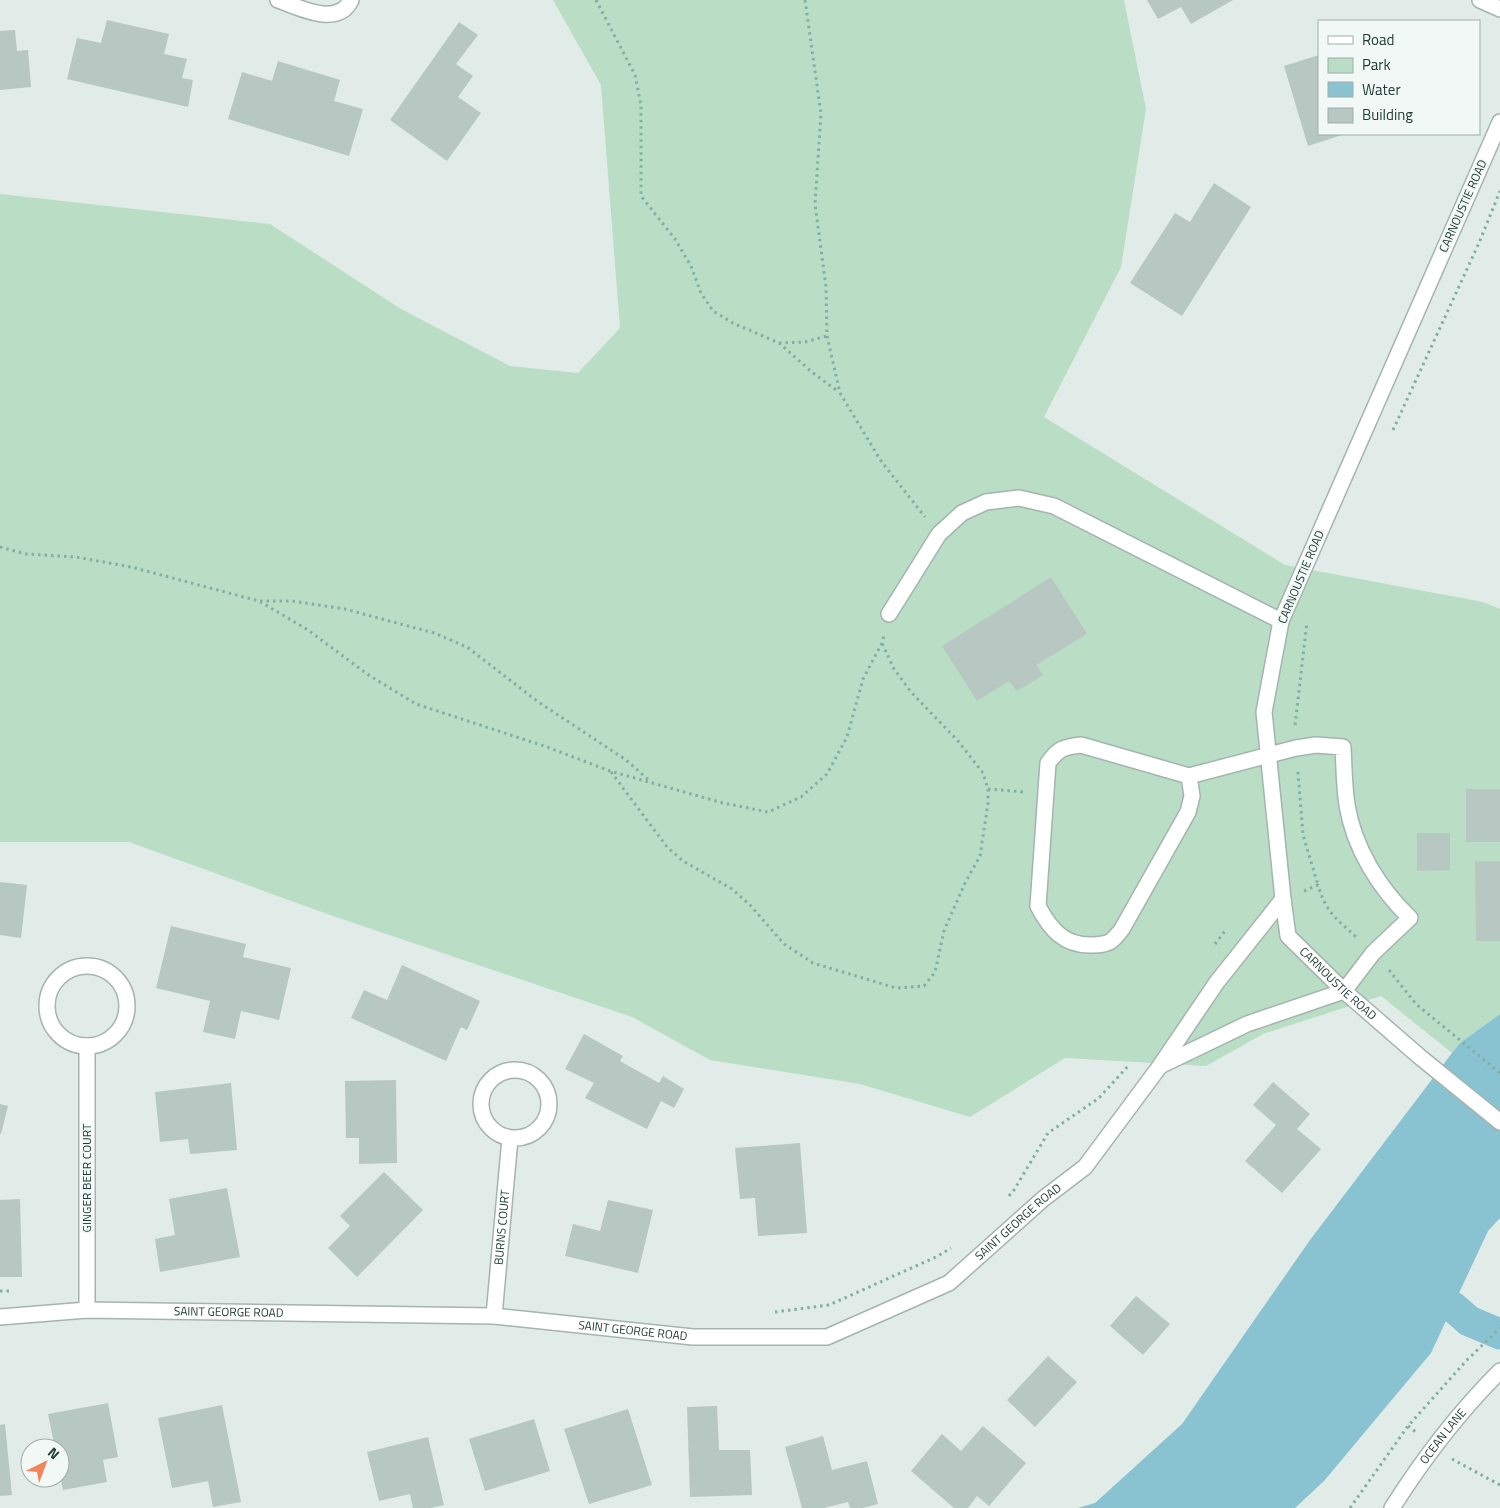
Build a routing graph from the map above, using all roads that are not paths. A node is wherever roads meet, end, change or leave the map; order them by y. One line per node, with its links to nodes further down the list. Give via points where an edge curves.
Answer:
1 (278, 0): 2 (street, via 314,13 332,15 348,6)
2 (351, 0)
3 (1480, 0): 4 (street)
4 (1500, 9)
5 (1500, 122): 7 (street, CARNOUSTIE ROAD)
6 (889, 614): 7 (street, via 939,534 962,513 986,502 1018,498 1054,506)
7 (1281, 621): 8 (street, CARNOUSTIE ROAD, via 1264,712)
8 (1267, 757): 9 (street); 10 (street, CARNOUSTIE ROAD); 11 (street, via 1316,744 1343,746 1347,805 1358,844 1392,901 1410,918 1373,953)
9 (1189, 776): 9 (street, via 1081,745 1055,752 1048,764 1038,906 1045,921 1055,931 1079,945 1096,945 1111,941 1122,929 1188,812 1192,796)
10 (1283, 899): 11 (street, CARNOUSTIE ROAD, via 1288,936); 13 (street, SAINT GEORGE ROAD, via 1217,982)
11 (1344, 990): 13 (street, SAINT GEORGE ROAD, via 1247,1024); 14 (street, CARNOUSTIE ROAD)
12 (87, 1046): 12 (street, via 102,1044 115,1035 124,1022 127,1006 124,991 115,978 102,969 86,966 71,969 58,978 49,991 46,1007 58,1035 72,1043); 16 (street, GINGER BEER COURT)
13 (1160, 1066): 17 (street, SAINT GEORGE ROAD, via 1085,1167 1043,1199 949,1283 827,1336 692,1337)
14 (1500, 1122)
15 (510, 1138): 15 (street, via 524,1138 536,1132 545,1122 549,1109 548,1095 542,1083 532,1074 519,1070 506,1070 494,1076 484,1086 480,1099 487,1125 497,1134); 17 (street, BURNS COURT)
16 (87, 1310): 17 (street, SAINT GEORGE ROAD); 18 (street, SAINT GEORGE ROAD)
17 (494, 1316)
18 (0, 1317)
19 (1498, 1373): 20 (street, OCEAN LANE, via 1421,1464)
20 (1392, 1508)

